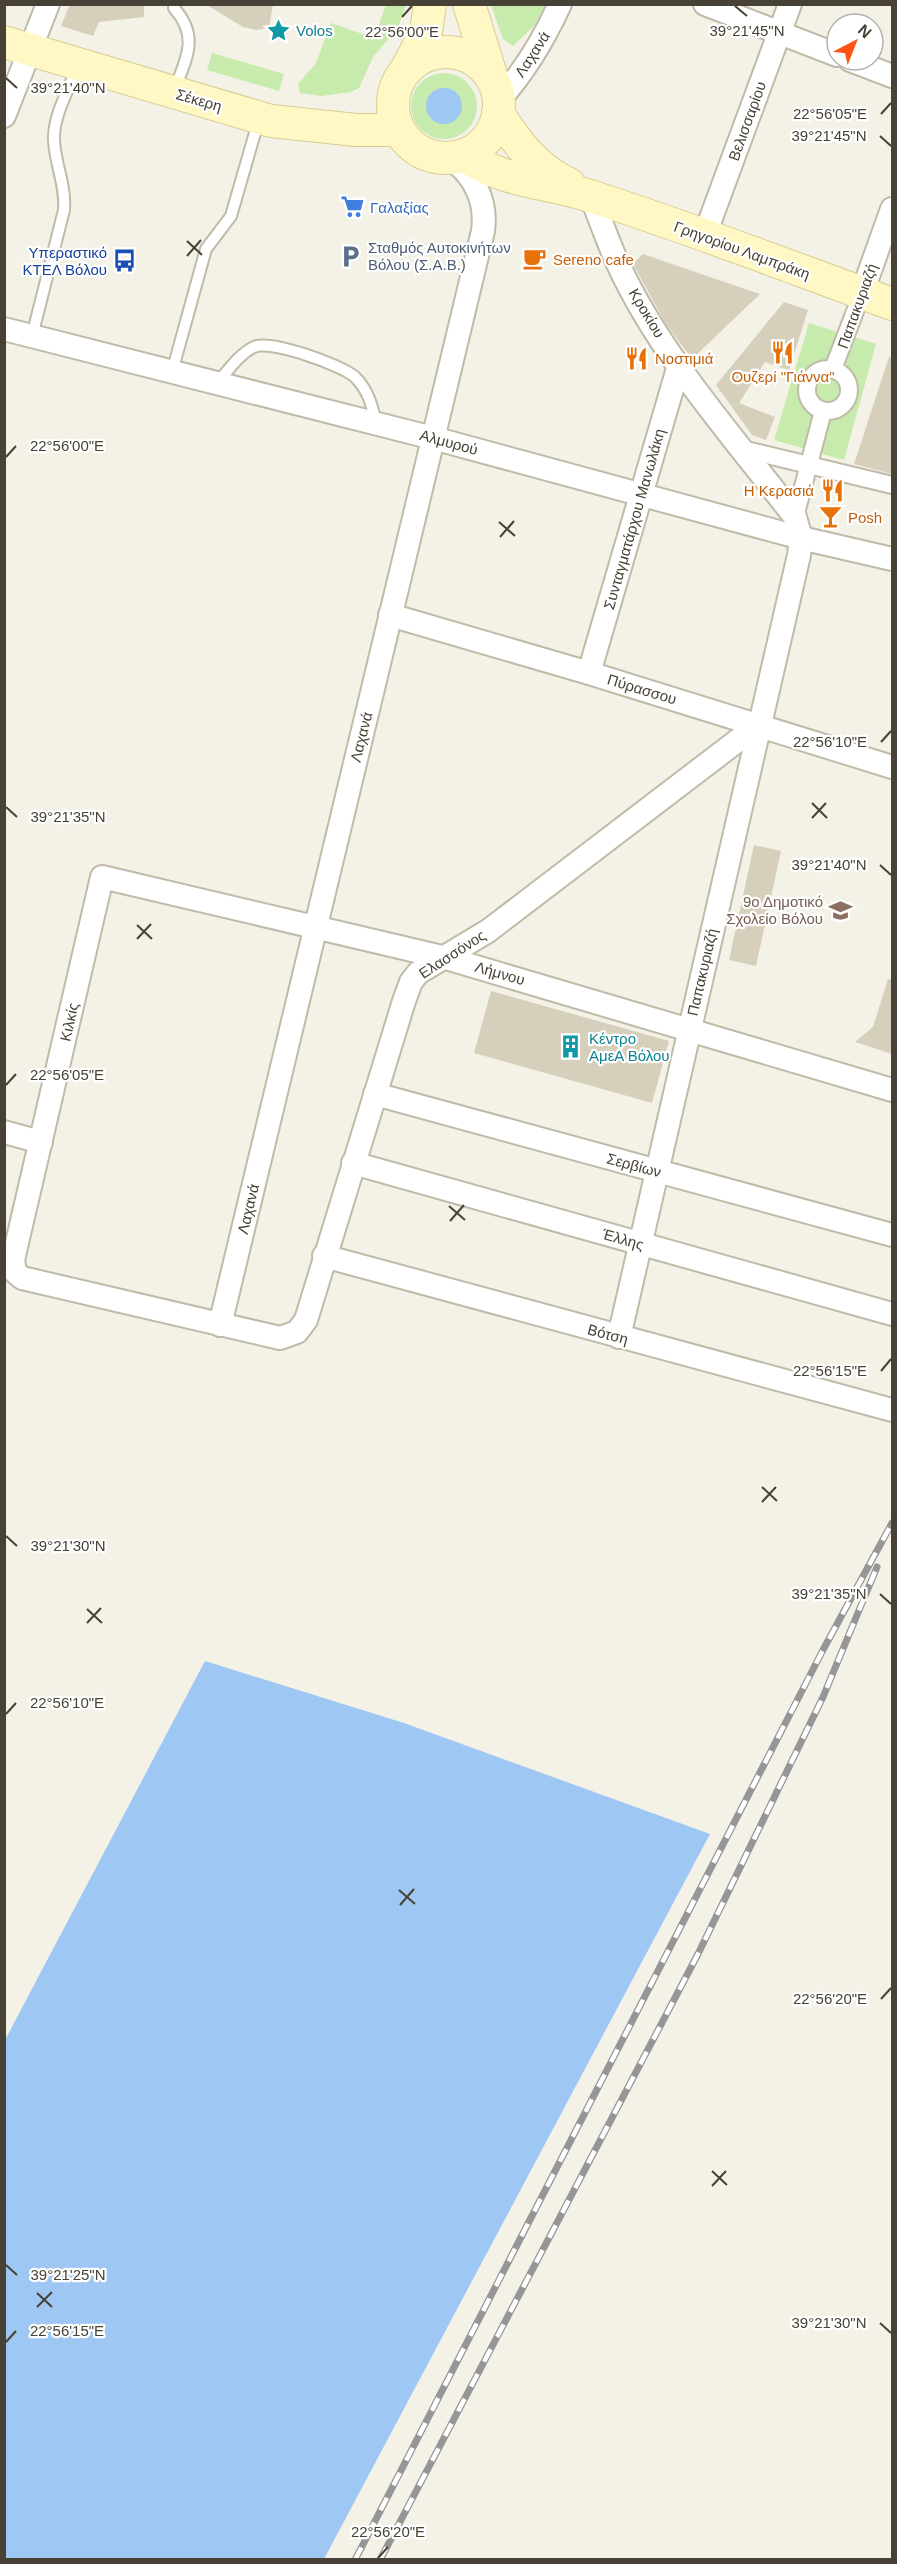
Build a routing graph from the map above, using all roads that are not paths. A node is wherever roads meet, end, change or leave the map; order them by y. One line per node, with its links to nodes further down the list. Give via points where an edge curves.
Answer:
1 (48, 4): 9 (street)
2 (430, 4): 12 (main road, via 426,32)
3 (469, 4): 14 (main road, Γρηγορίου Λαμπράκη)
4 (560, 4): 14 (street, Λαχανά, via 526,65)
5 (705, 4): 8 (street)
6 (790, 4): 8 (street, Βελισσαρίου)
7 (174, 8): 13 (lane, via 187,27 189,39)
8 (779, 33): 10 (street); 21 (street, Βελισσαρίου)
9 (16, 46): 11 (main road, Σέκερη); 15 (street)
10 (825, 50)
11 (78, 65): 13 (main road, Σέκερη); 25 (lane, via 54,134 65,193 64,210)
12 (406, 70): 14 (main road, via 429,55 452,52 475,61); 17 (main road, via 393,100)
13 (173, 93): 16 (main road, Σέκερη)
14 (497, 98): 18 (main road, via 489,136 481,145); 19 (main road, Γρηγορίου Λαμπράκη, via 520,146 537,165)
15 (4, 116)
16 (259, 118): 17 (main road, Σέκερη, via 297,125); 28 (lane, via 231,216 206,249)
17 (399, 130): 18 (main road, via 416,149 438,158)
18 (457, 157): 19 (main road, Γρηγορίου Λαμπράκη, via 531,184); 32 (street, Λαχανά, via 474,181 484,223)
19 (591, 196): 21 (main road, Γρηγορίου Λαμπράκη); 26 (street, Κροκίου, via 618,265)
20 (892, 209): 22 (street, Παπακυριαζή)
21 (704, 237): 22 (main road, Γρηγορίου Λαμπράκη)
22 (862, 293): 23 (main road, Γρηγορίου Λαμπράκη); 27 (street, Παπακυριαζή)
23 (892, 304)
24 (4, 329): 25 (street, Αλμυρού)
25 (32, 336): 28 (street, Αλμυρού)
26 (679, 365): 33 (street, Κροκίου); 36 (street, Συνταγματάρχου Μανωλάκη)
27 (833, 369): 30 (street, via 847,379 849,395 839,408); 30 (street, via 817,371 807,385 810,401)
28 (172, 372): 29 (street, Αλμυρού)
29 (218, 383): 31 (street, Αλμυρού); 31 (lane, via 256,345 274,346 341,368 355,377 367,392)
30 (823, 411): 34 (street, Παπακυριαζή)
31 (376, 423): 32 (street, Αλμυρού)
32 (433, 438): 36 (street, Αλμυρού); 39 (street, Λαχανά)
33 (742, 449): 34 (street); 37 (street, Κροκίου)
34 (810, 466): 35 (street); 37 (street, Παπακυριαζή)
35 (892, 485)
36 (641, 495): 37 (street, Αλμυρού); 40 (street, Συνταγματάρχου Μανωλάκη)
37 (798, 527): 38 (street, Αλμυρού); 41 (street, Παπακυριαζή, via 799,555)
38 (892, 559)
39 (390, 615): 40 (street, Πύρασσου); 44 (street, Λαχανά)
40 (589, 673): 41 (street, Πύρασσου)
41 (758, 724): 42 (street, Πύρασσου); 45 (street, Ελασσόνος, via 488,931); 46 (street, Παπακυριαζή)
42 (892, 767)
43 (102, 877): 44 (street, Λήμνου); 50 (street, Κιλκίς)
44 (314, 926): 45 (street, Λήμνου); 57 (street, Λαχανά)
45 (446, 958): 46 (street, Λήμνου); 48 (street, Ελασσόνος, via 418,973 411,982)
46 (689, 1028): 47 (street, Λήμνου); 52 (street, Παπακυριαζή)
47 (892, 1090)
48 (375, 1094): 51 (street, Ελασσόνος); 52 (street, Σερβίων)
49 (4, 1132): 50 (street)
50 (41, 1142): 57 (street, Κιλκίς, via 13,1260 15,1272 22,1278)
51 (353, 1163): 54 (street, Έλλης); 55 (street, Ελασσόνος)
52 (656, 1171): 53 (street, Σερβίων); 54 (street, Παπακυριαζή)
53 (892, 1235)
54 (640, 1243): 56 (street, Έλλης); 58 (street, Παπακυριαζή)
55 (324, 1256): 57 (street, Ελασσόνος, via 306,1320 297,1332 280,1338); 58 (street, Βότση)
56 (892, 1314)
57 (220, 1325)
58 (618, 1337): 59 (street, Βότση)
59 (892, 1410)

